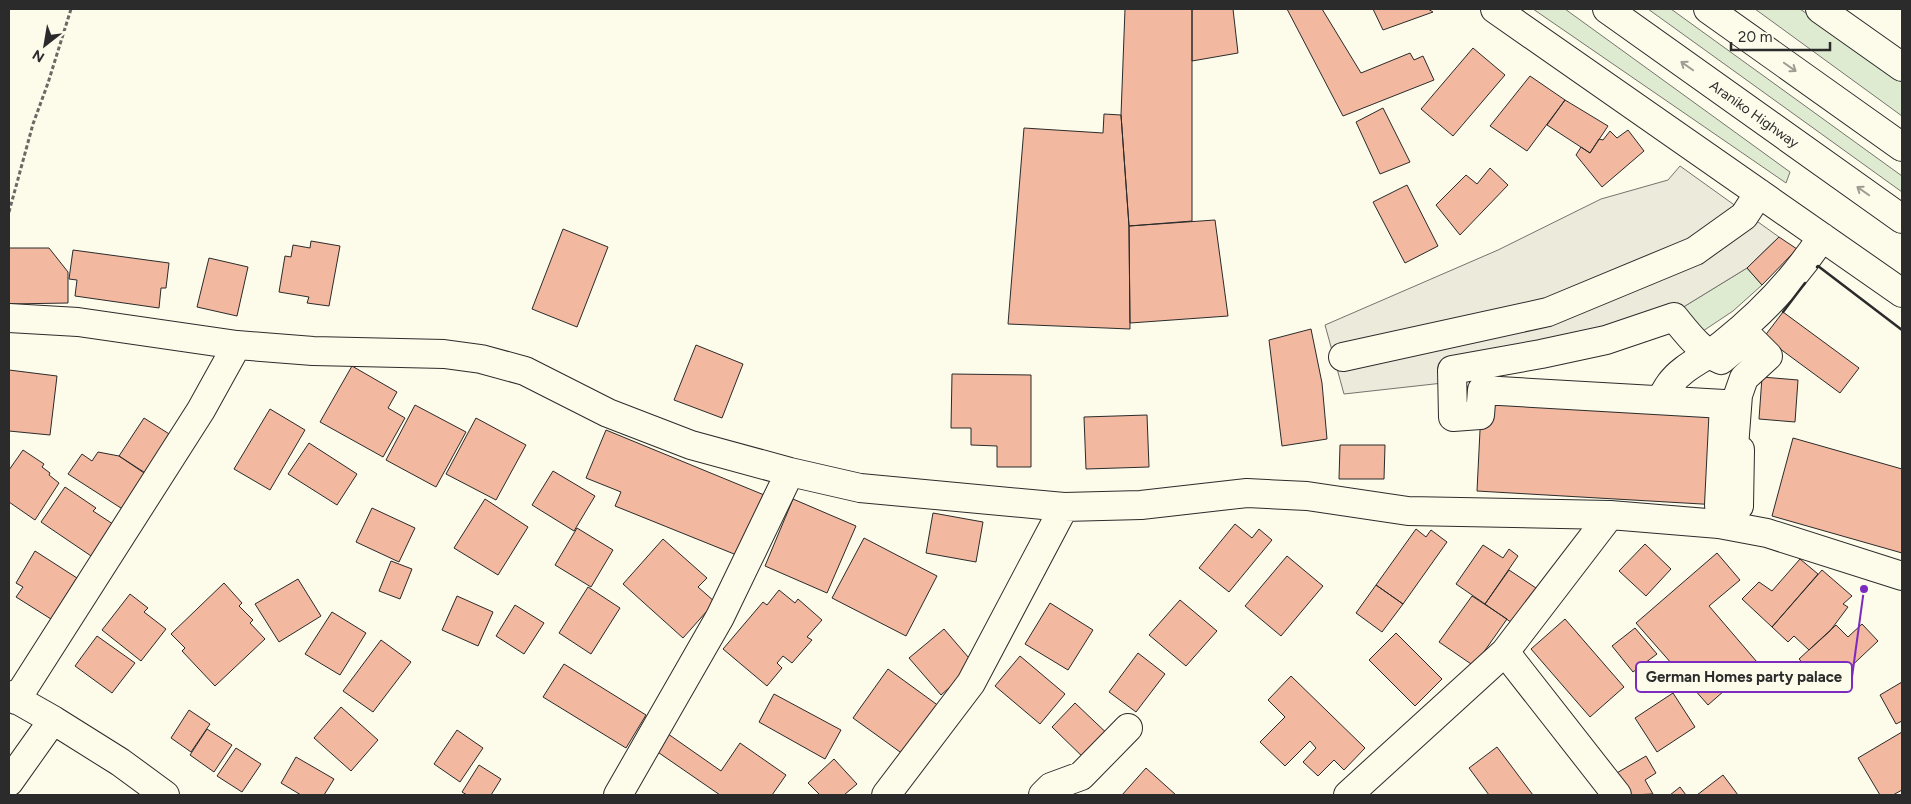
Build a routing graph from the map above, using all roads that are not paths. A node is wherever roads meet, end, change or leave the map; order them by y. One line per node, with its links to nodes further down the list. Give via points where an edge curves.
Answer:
1 (1495, 9): 7 (main road)
2 (1607, 9): 8 (main road, Araniko Highway, one-way to 2)
3 (1708, 9): 6 (main road, one-way to 6)
4 (1820, 9): 5 (main road)
5 (1902, 66)
6 (1902, 147)
7 (1759, 193): 9 (main road); 14 (main road, via 1744,216 1695,251 1548,312)
8 (1902, 219)
9 (1822, 237): 10 (main road); 13 (main road, via 1807,261 1768,303)
10 (1902, 293)
11 (9, 318): 12 (main road, via 78,322)
12 (237, 345): 16 (main road, via 313,351 444,354 481,359 525,371 608,413 691,445); 21 (main road, via 201,410)
13 (1708, 354): 15 (main road, via 1670,383); 15 (main road, via 1721,360 1749,337 1768,356 1744,378 1738,395 1734,447 1740,450 1739,506 1718,505 1724,404); 15 (main road, via 1674,317 1606,340 1452,370 1453,417 1480,415 1482,390)
14 (1343, 357)
15 (1660, 400)
16 (790, 472): 17 (main road, via 860,488); 27 (main road, via 720,616)
17 (1064, 507): 18 (main road, via 1141,505 1247,493 1308,496 1408,511); 28 (main road, via 971,683)
18 (1610, 515): 19 (main road, via 1719,524 1767,533); 20 (main road)
19 (1902, 576)
20 (1505, 652): 25 (main road); 30 (main road)
21 (12, 698): 22 (main road)
22 (53, 720): 24 (main road); 26 (main road)
23 (1128, 728): 29 (main road, via 1081,776 1051,787)
24 (9, 782)
25 (1358, 792)
26 (165, 795)
27 (618, 795)
28 (886, 795)
29 (1043, 795)
30 (1617, 795)

